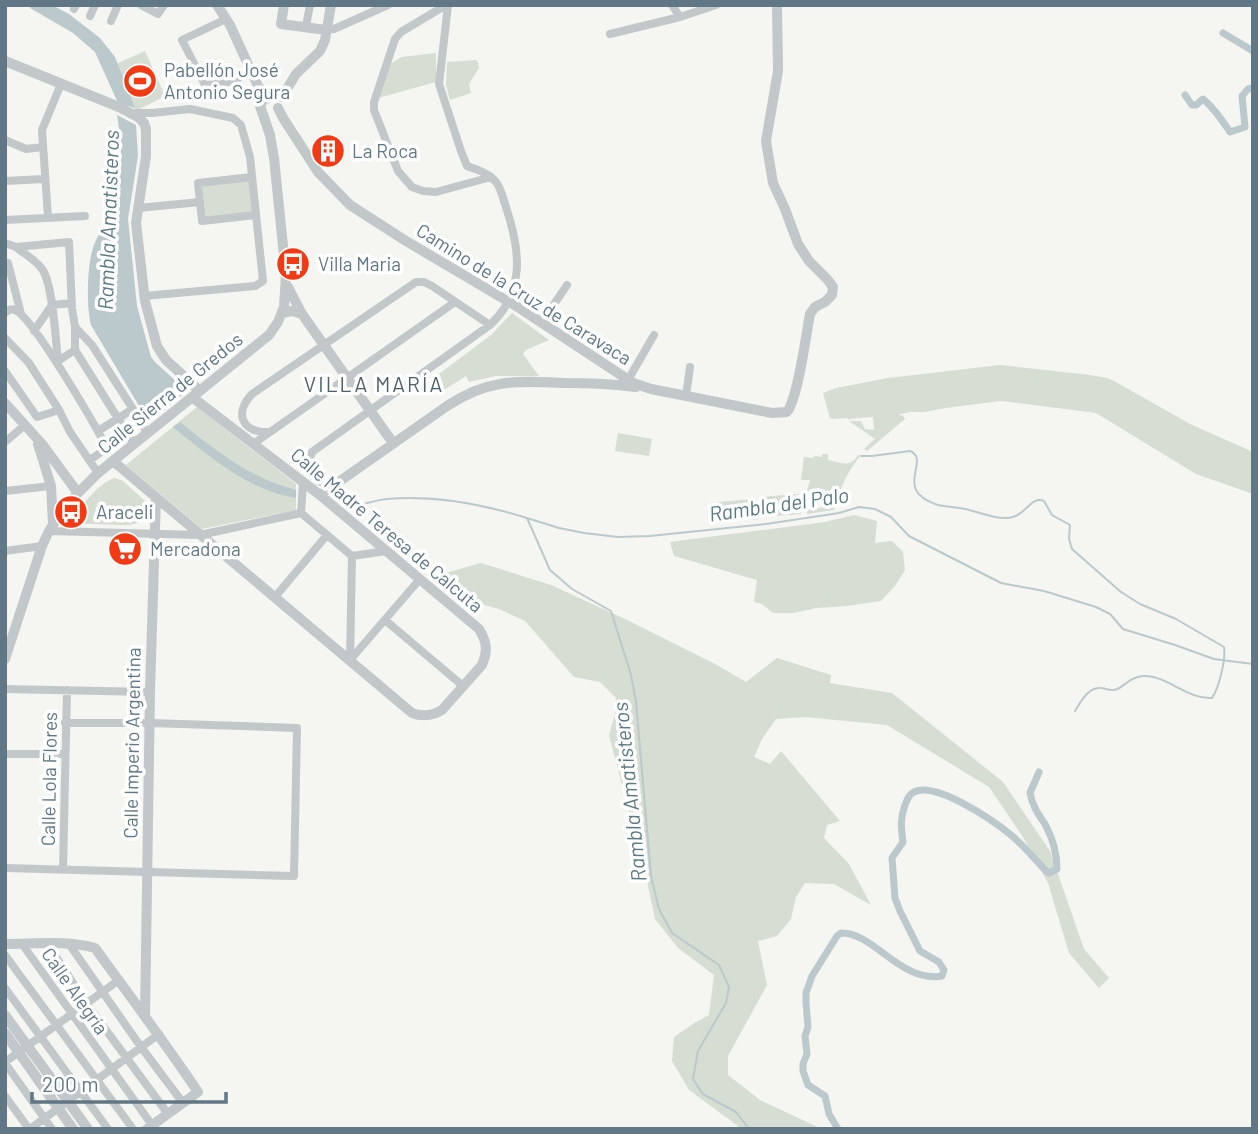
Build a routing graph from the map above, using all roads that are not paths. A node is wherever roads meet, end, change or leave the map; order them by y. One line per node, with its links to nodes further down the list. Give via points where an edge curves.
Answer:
1 (95, 5): 15 (street)
2 (118, 5): 18 (street)
3 (141, 5): 4 (street, via 158,14)
4 (164, 5)
5 (217, 5): 17 (street, Camino de la Cruz de Caravaca)
6 (284, 5): 19 (street, via 281,24)
7 (310, 5): 19 (street)
8 (331, 5): 20 (street)
9 (388, 5): 14 (street)
10 (447, 5): 34 (street, via 439,84 467,166); 34 (street, via 396,39 374,110 398,171 412,187 436,191)
11 (672, 5): 16 (street)
12 (716, 5): 16 (street)
13 (777, 5): 73 (street, Camino de la Cruz de Caravaca, via 778,71 766,137 773,183 804,254 833,291 810,314 790,411 772,413)
14 (370, 9): 20 (street)
15 (90, 16)
16 (680, 17): 21 (street)
17 (226, 19): 24 (street, Camino de la Cruz de Caravaca); 24 (street, via 183,40 205,85)
18 (111, 21)
19 (306, 26): 20 (street)
20 (326, 30): 26 (street, via 320,51 296,74)
21 (610, 34)
22 (5, 49): 23 (street)
23 (6, 62): 25 (street)
24 (253, 72): 26 (street, Camino de la Cruz de Caravaca)
25 (61, 84): 27 (street); 32 (street, via 42,130)
26 (273, 109): 30 (street, Calle Sierra de Gredos); 30 (street, via 279,124); 49 (street, Camino de la Cruz de Caravaca, via 318,172 350,205)
27 (131, 113): 28 (street); 29 (street)
28 (152, 113): 29 (street); 33 (street, via 190,109 233,118 241,125)
29 (145, 127): 38 (street, Calle Madre Teresa de Calcuta)
30 (270, 135): 46 (street, Calle Sierra de Gredos)
31 (5, 140): 32 (street, via 26,149)
32 (43, 147): 35 (street)
33 (252, 177): 37 (street, via 198,183); 39 (street)
34 (491, 177): 49 (street, via 498,183 516,246 517,271)
35 (44, 178): 36 (street); 41 (street)
36 (5, 181)
37 (200, 202): 38 (street); 39 (street, via 202,221)
38 (138, 208): 48 (street, Calle Madre Teresa de Calcuta)
39 (256, 215): 48 (street, via 263,281 255,286)
40 (85, 216): 41 (street)
41 (48, 218): 42 (street)
42 (5, 220)
43 (5, 243): 44 (street)
44 (16, 247): 51 (street, via 69,242); 52 (street, via 42,268)
45 (8, 263): 55 (street)
46 (286, 284): 54 (street); 54 (street, Calle Sierra de Gredos, via 285,300)
47 (568, 285): 56 (street)
48 (144, 296): 72 (street, Calle Madre Teresa de Calcuta, via 160,353)
49 (509, 301): 56 (street, Camino de la Cruz de Caravaca); 57 (street)
50 (455, 302): 57 (street); 62 (street, via 432,286 416,282); 68 (street)
51 (72, 303): 52 (street); 58 (street)
52 (52, 305): 59 (street); 65 (street)
53 (5, 313): 55 (street, via 15,310)
54 (292, 313): 62 (street); 72 (street, Calle Sierra de Gredos)
55 (21, 314): 59 (street)
56 (542, 322): 64 (street, Camino de la Cruz de Caravaca)
57 (490, 326): 76 (street)
58 (75, 327): 63 (street); 77 (street, via 92,345)
59 (34, 331): 65 (street)
60 (654, 335): 69 (street)
61 (5, 338): 75 (street, via 29,363)
62 (325, 345): 68 (street); 82 (street, via 245,402 244,422 255,432)
63 (75, 350): 65 (street); 78 (street)
64 (596, 358): 69 (street, Camino de la Cruz de Caravaca); 70 (street, via 607,373)
65 (58, 363): 81 (street)
66 (690, 367): 73 (street)
67 (5, 370): 75 (street, via 37,416)
68 (347, 377): 76 (street); 82 (street)
69 (628, 380): 71 (street, Camino de la Cruz de Caravaca)
70 (600, 384): 71 (street); 86 (street, via 516,381 488,386 462,396)
71 (651, 389): 73 (street, Camino de la Cruz de Caravaca)
72 (196, 394): 80 (street, Calle Sierra de Gredos); 88 (street, Calle Madre Teresa de Calcuta)
73 (686, 396)
74 (5, 403): 79 (street)
75 (59, 410): 89 (street)
76 (371, 411): 86 (street); 92 (street, via 312,452 313,475 324,483)
77 (135, 413): 78 (street); 80 (street); 83 (street)
78 (118, 418): 81 (street); 87 (street)
79 (25, 425): 84 (street); 85 (street)
80 (157, 425): 83 (street, Calle Sierra de Gredos)
81 (98, 431): 89 (street, via 107,448)
82 (270, 432): 88 (street)
83 (147, 433): 87 (street, Calle Sierra de Gredos)
84 (35, 437): 94 (street); 96 (street)
85 (5, 442)
86 (393, 443): 92 (street)
87 (134, 444): 90 (street, Calle Sierra de Gredos)
88 (253, 444): 93 (street, Calle Madre Teresa de Calcuta)
89 (90, 460): 91 (street)
90 (113, 461): 91 (street, Calle Sierra de Gredos); 98 (street, Calle Madre Teresa de Calcuta)
91 (99, 473): 96 (street, Calle Sierra de Gredos)
92 (339, 481): 97 (street)
93 (303, 482): 97 (street, Calle Madre Teresa de Calcuta); 99 (street)
94 (51, 486): 95 (street); 100 (street)
95 (5, 491)
96 (78, 493): 100 (street, Calle Sierra de Gredos)
97 (320, 495): 106 (street, Calle Madre Teresa de Calcuta)
98 (156, 497): 101 (street, Calle Imperio Argentina); 102 (street, Calle Madre Teresa de Calcuta)
99 (301, 513): 102 (street); 103 (street)
100 (52, 527): 101 (street); 104 (street, Calle Sierra de Gredos)
101 (155, 534): 102 (street); 116 (street, Calle Imperio Argentina)
102 (201, 535): 109 (street, Calle Madre Teresa de Calcuta)
103 (327, 535): 107 (street); 109 (street)
104 (42, 546): 105 (street); 111 (street, Calle Sierra de Gredos)
105 (5, 551)
106 (386, 551): 107 (street); 108 (street, Calle Madre Teresa de Calcuta)
107 (352, 556): 112 (street)
108 (419, 579): 110 (street); 113 (street, Calle Madre Teresa de Calcuta, via 485,639 482,665)
109 (275, 597): 112 (street, Calle Madre Teresa de Calcuta)
110 (384, 620): 112 (street); 113 (street)
111 (5, 659)
112 (350, 660): 113 (street, Calle Madre Teresa de Calcuta, via 420,716 442,710)
113 (463, 686)
114 (5, 689): 115 (street)
115 (66, 690): 116 (street); 117 (street, Calle Lola Flores)
116 (150, 692): 118 (street, Calle Imperio Argentina)
117 (65, 723): 118 (street); 120 (street, Calle Lola Flores)
118 (150, 723): 123 (street, Calle Imperio Argentina); 123 (street, via 297,728 294,876)
119 (5, 754): 120 (street)
120 (65, 754): 122 (street, Calle Lola Flores)
121 (5, 868): 122 (street)
122 (63, 869): 123 (street)
123 (147, 871): 131 (street, Calle Imperio Argentina)
124 (47, 943): 126 (street); 127 (street); 134 (street)
125 (5, 944): 126 (street)
126 (22, 944): 135 (street, Calle Alegría)
127 (69, 944): 129 (street, via 96,948); 132 (street)
128 (5, 955): 138 (street)
129 (119, 980): 132 (street); 133 (street)
130 (5, 989): 141 (street)
131 (145, 989): 133 (street); 137 (street, Calle Imperio Argentina)
132 (102, 992): 134 (street); 142 (street)
133 (131, 998): 137 (street)
134 (86, 1003): 135 (street); 144 (street)
135 (71, 1014): 138 (street); 146 (street, Calle Alegría)
136 (5, 1015): 143 (street)
137 (145, 1017): 140 (street)
138 (57, 1024): 141 (street); 147 (street)
139 (5, 1033): 143 (street)
140 (159, 1034): 142 (street); 151 (street, via 198,1092)
141 (41, 1036): 143 (street); 148 (street)
142 (141, 1047): 144 (street); 151 (street)
143 (23, 1049): 145 (street); 150 (street); 152 (street)
144 (126, 1058): 146 (street); 153 (street)
145 (5, 1062): 154 (street)
146 (112, 1069): 147 (street); 155 (street, Calle Alegría)
147 (97, 1080): 148 (street); 161 (street)
148 (81, 1091): 150 (street); 160 (street)
149 (5, 1096): 156 (street)
150 (68, 1101): 152 (street); 159 (street)
151 (183, 1103): 153 (street)
152 (58, 1108): 154 (street); 158 (street)
153 (168, 1114): 155 (street)
154 (44, 1118): 156 (street); 157 (street)
155 (150, 1127)
156 (29, 1129)
157 (52, 1129)
158 (73, 1129)
159 (88, 1129)
160 (108, 1129)
161 (133, 1129)

